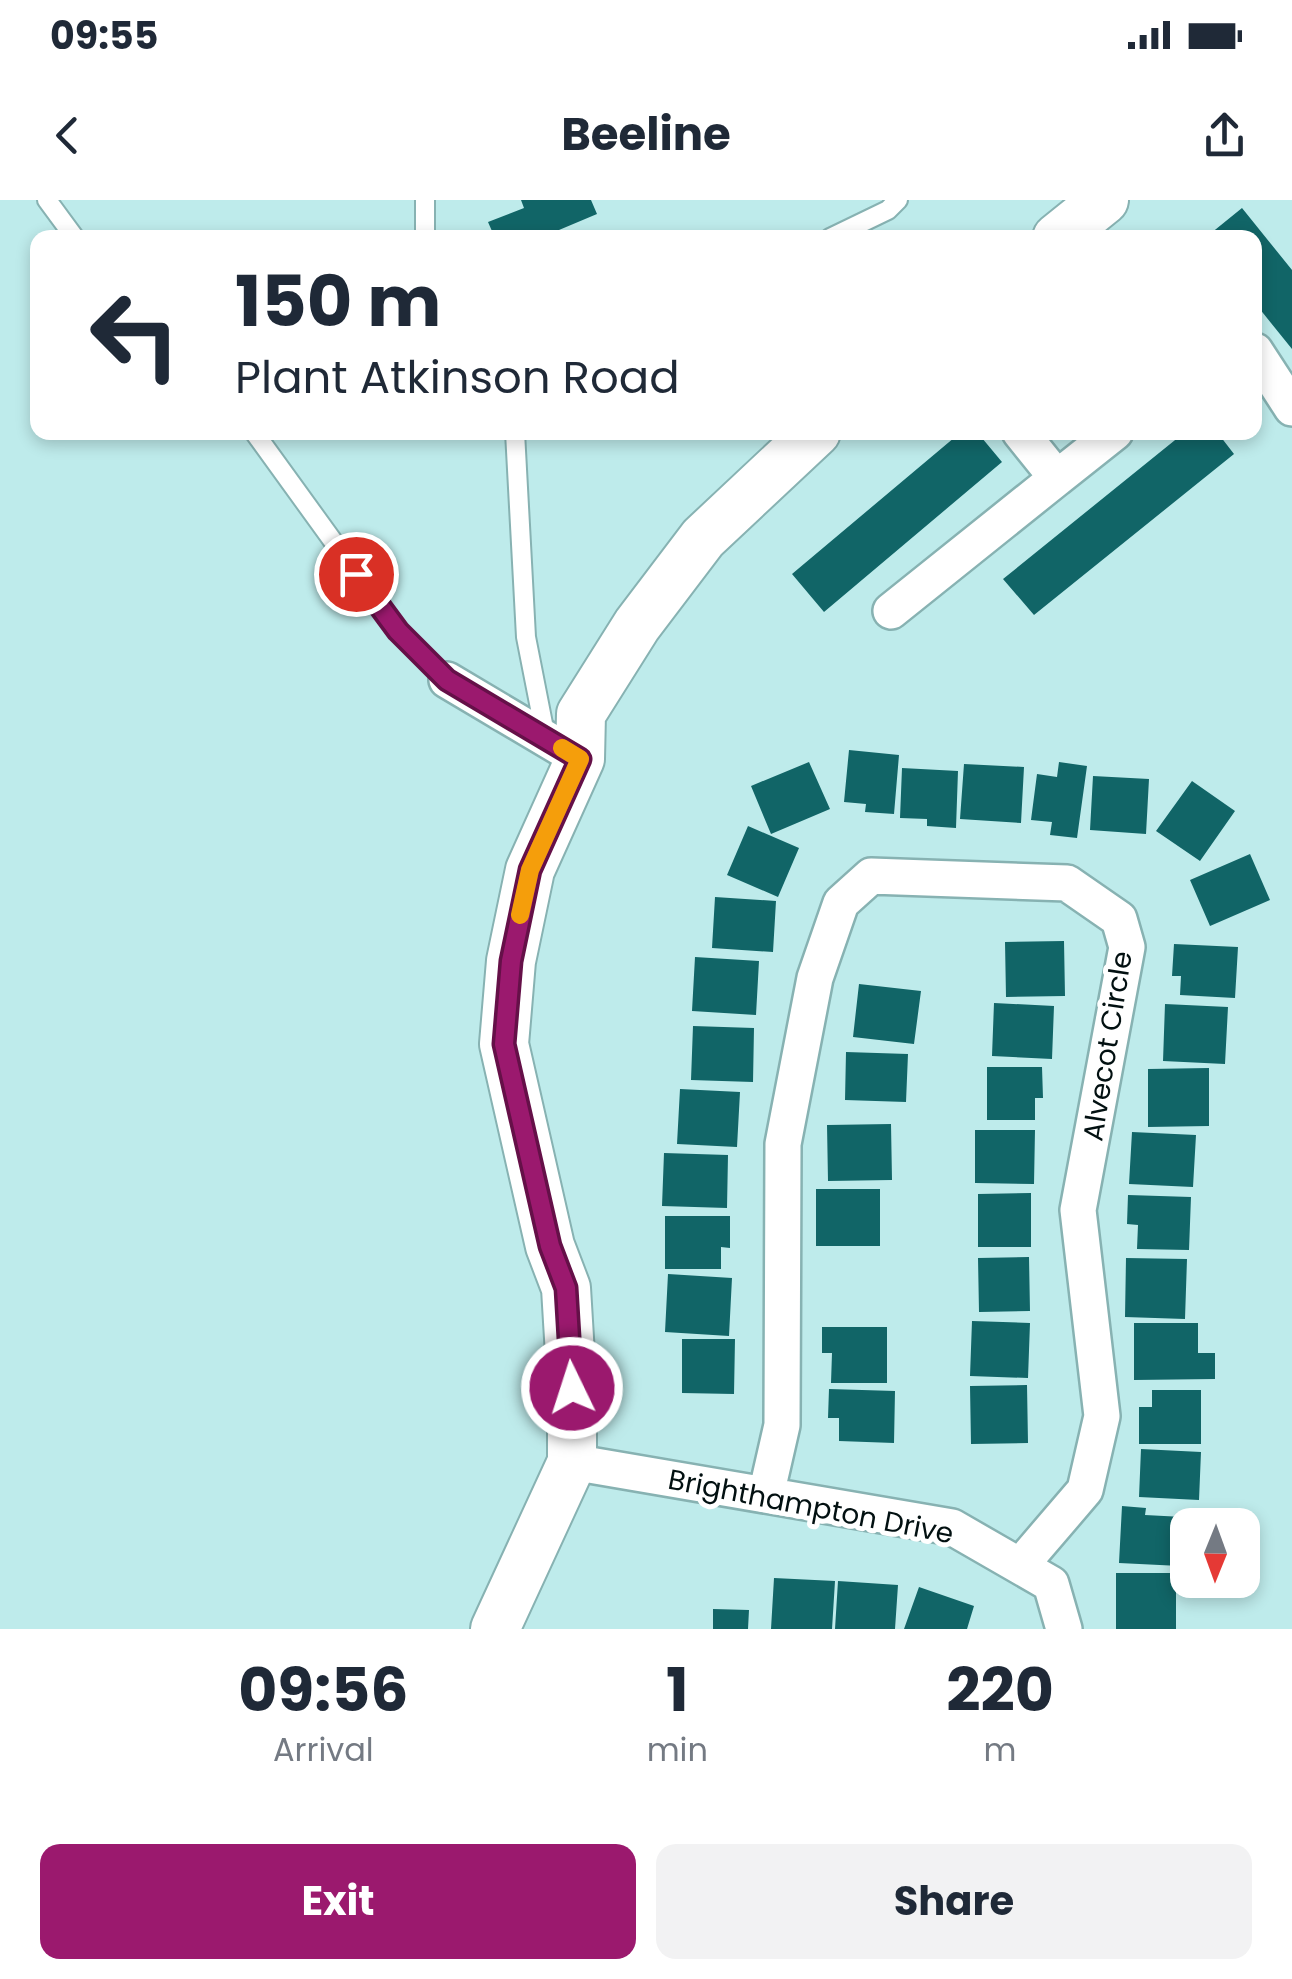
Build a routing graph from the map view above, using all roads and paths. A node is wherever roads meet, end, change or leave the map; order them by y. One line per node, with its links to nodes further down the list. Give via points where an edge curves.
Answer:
1 (48, 200): 5 (lane)
2 (426, 200): 6 (lane)
3 (898, 200): 7 (lane)
4 (1104, 200): 8 (street)
5 (69, 230)
6 (425, 230)
7 (847, 230)
8 (1066, 230)
9 (1262, 362): 10 (street)
10 (1292, 408)
11 (260, 440): 18 (lane, via 398,631)
12 (515, 440): 19 (lane, via 526,637)
13 (807, 440): 19 (street, via 703,538 637,625)
14 (1026, 440): 16 (street)
15 (1105, 440): 16 (street)
16 (1057, 478): 17 (street)
17 (891, 610)
18 (447, 680): 19 (street)
19 (563, 749): 20 (street, via 511,961 504,1044 550,1246 566,1288)
20 (572, 1462): 21 (street, Brighthampton Drive); 23 (street)
21 (766, 1495): 22 (street, Brighthampton Drive, via 952,1526); 22 (street, Alvecot Circle, via 782,1425 783,1144 815,978 841,902 871,876 1066,883 1119,919 1128,947 1078,1210 1102,1416 1085,1490)
22 (1020, 1566): 24 (street, Brighthampton Drive, via 1051,1584)
23 (495, 1629)
24 (1064, 1629)

